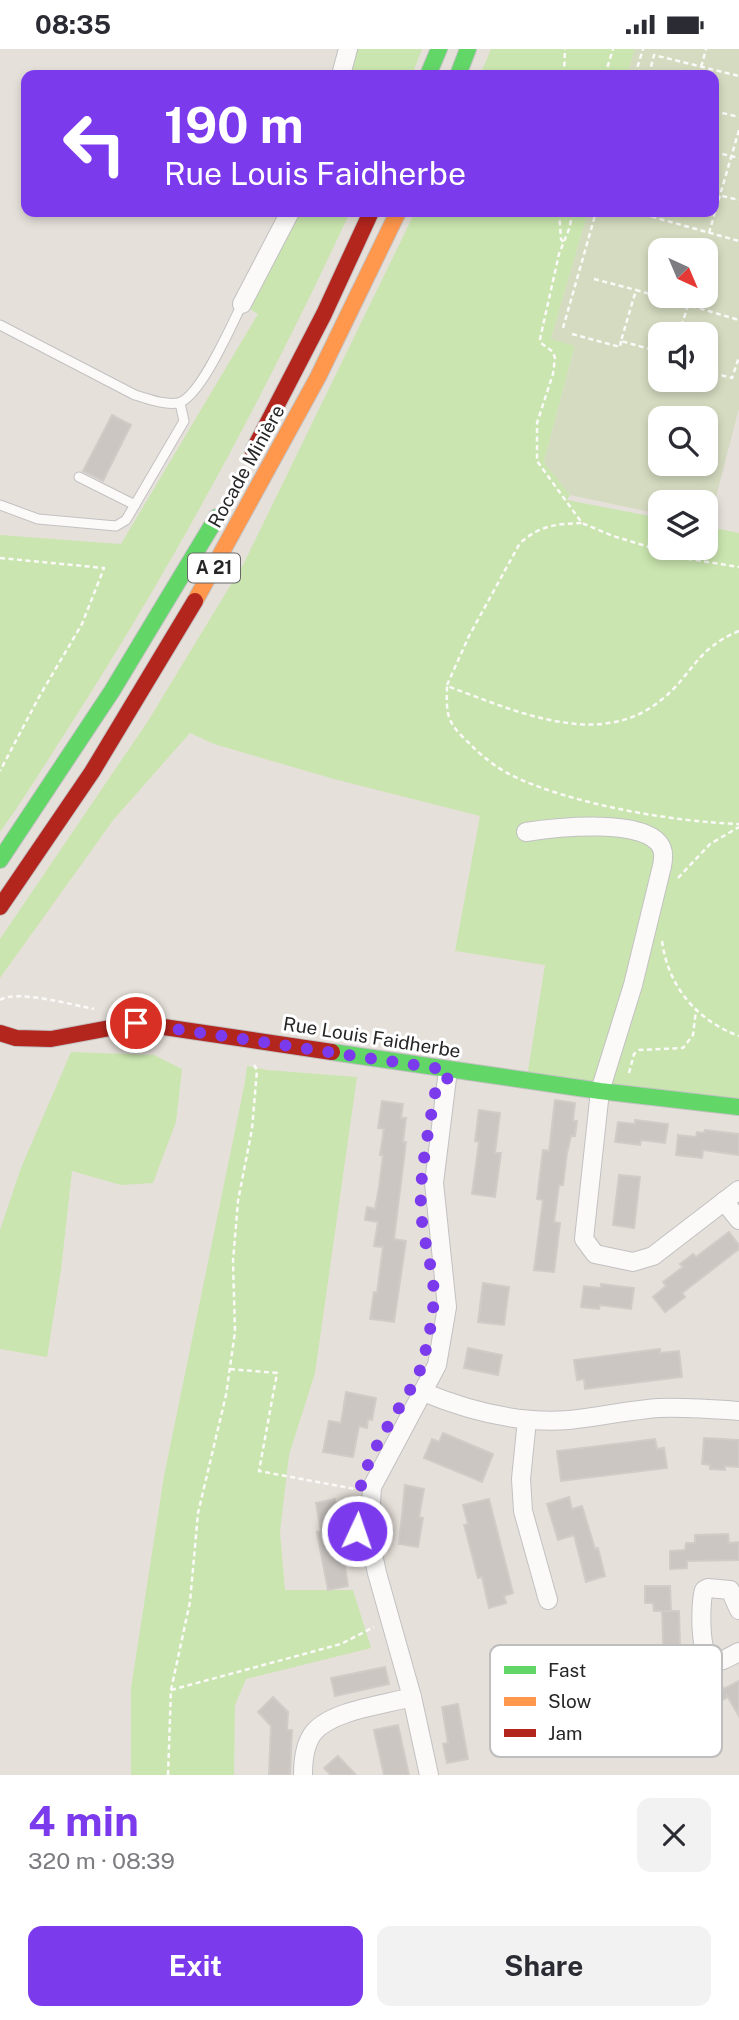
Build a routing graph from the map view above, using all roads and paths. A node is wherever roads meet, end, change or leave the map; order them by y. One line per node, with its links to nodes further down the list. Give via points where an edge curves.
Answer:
1 (348, 49): 9 (street)
2 (439, 49): 10 (main road)
3 (468, 49): 11 (main road)
4 (565, 49): 12 (path)
5 (613, 49): 13 (path)
6 (643, 49): 14 (path)
7 (706, 49): 8 (path)
8 (701, 67): 15 (path, via 654,55); 16 (path); 17 (path)
9 (342, 70)
10 (430, 70)
11 (460, 70)
12 (564, 70)
13 (607, 70)
14 (637, 70)
15 (650, 70)
16 (700, 70)
17 (714, 70)
18 (719, 71): 19 (path)
19 (739, 76)
20 (719, 112): 21 (path)
21 (739, 117)
22 (739, 130): 24 (path)
23 (719, 153): 24 (path)
24 (731, 156): 25 (path); 26 (path)
25 (739, 158)
26 (720, 195): 27 (path); 28 (path)
27 (719, 198)
28 (739, 200)
29 (287, 217): 44 (street)
30 (369, 217): 55 (main road, Rocade Minière)
31 (396, 217): 70 (main road, Rocade Minière / A 21, via 309,395 203,587 122,723)
32 (559, 217): 40 (path)
33 (571, 217): 40 (path)
34 (595, 217): 48 (path)
35 (654, 217): 37 (path)
36 (714, 217): 38 (path)
37 (658, 218): 38 (path)
38 (709, 233): 39 (path)
39 (739, 241)
40 (563, 243): 60 (path, via 540,339 555,358 537,423 537,461)
41 (594, 279): 42 (path)
42 (636, 290): 43 (path); 50 (path)
43 (648, 293)
44 (242, 304): 54 (lane, via 194,392)
45 (698, 308): 46 (path)
46 (739, 320)
47 (0, 325): 54 (lane, via 135,395 159,403)
48 (563, 328)
49 (572, 334): 50 (path, via 620,347)
50 (621, 341): 51 (path)
51 (648, 349)
52 (739, 357): 53 (path, via 732,379)
53 (718, 375)
54 (180, 403): 58 (lane, via 184,421)
55 (246, 463)
56 (79, 477): 58 (lane)
57 (0, 505): 58 (lane, via 38,519 116,526)
58 (135, 505)
59 (221, 508): 68 (main road, Rocade Minière / A 21, via 121,678)
60 (582, 523): 62 (path, via 689,559); 64 (path, via 551,525 520,543)
61 (0, 558): 65 (path, via 104,568 82,624)
62 (739, 567)
63 (739, 631): 64 (path, via 706,649 660,701 612,723 537,717)
64 (447, 686): 66 (path, via 449,718 460,735 508,774 593,802)
65 (0, 771)
66 (739, 826): 69 (path, via 698,854)
67 (526, 832): 79 (street, via 612,827 646,835 662,849 662,866 633,985)
68 (0, 860)
69 (674, 886)
70 (0, 907)
71 (662, 937): 74 (path, via 676,986)
72 (0, 1000): 73 (path, via 26,996)
73 (103, 1010)
74 (696, 1010): 76 (path); 80 (path, via 694,1035 683,1048 634,1054)
75 (0, 1033): 77 (main road, Rue Louis Faidherbe, via 35,1040 136,1023)
76 (738, 1036)
77 (448, 1070): 79 (main road, Rue Louis Faidherbe); 86 (street, via 433,1182 447,1307 437,1365)
78 (257, 1074): 85 (path, via 233,1261 235,1332)
79 (600, 1091): 80 (main road, Rue Louis Faidherbe); 83 (street, via 584,1239 594,1254 633,1262 653,1256)
80 (624, 1093): 81 (main road, Rue Louis Faidherbe)
81 (739, 1107)
82 (739, 1190): 83 (street)
83 (724, 1201): 84 (street)
84 (739, 1220)
85 (230, 1369): 89 (path, via 277,1373 259,1471); 96 (path, via 198,1513 190,1602)
86 (423, 1392): 88 (street, via 485,1413); 89 (street)
87 (739, 1411): 88 (street, via 658,1408 567,1420)
88 (527, 1420): 90 (street, via 523,1511)
89 (372, 1492): 92 (street, via 369,1536)
90 (548, 1600)
91 (739, 1610): 93 (street, via 730,1591 704,1590)
92 (389, 1620): 96 (path, via 341,1644); 97 (street)
93 (703, 1645)
94 (739, 1652): 95 (street)
95 (722, 1660)
96 (171, 1690): 98 (path)
97 (412, 1697): 99 (street, via 331,1718 312,1734); 100 (street)
98 (168, 1775)
99 (303, 1775)
100 (429, 1775)

